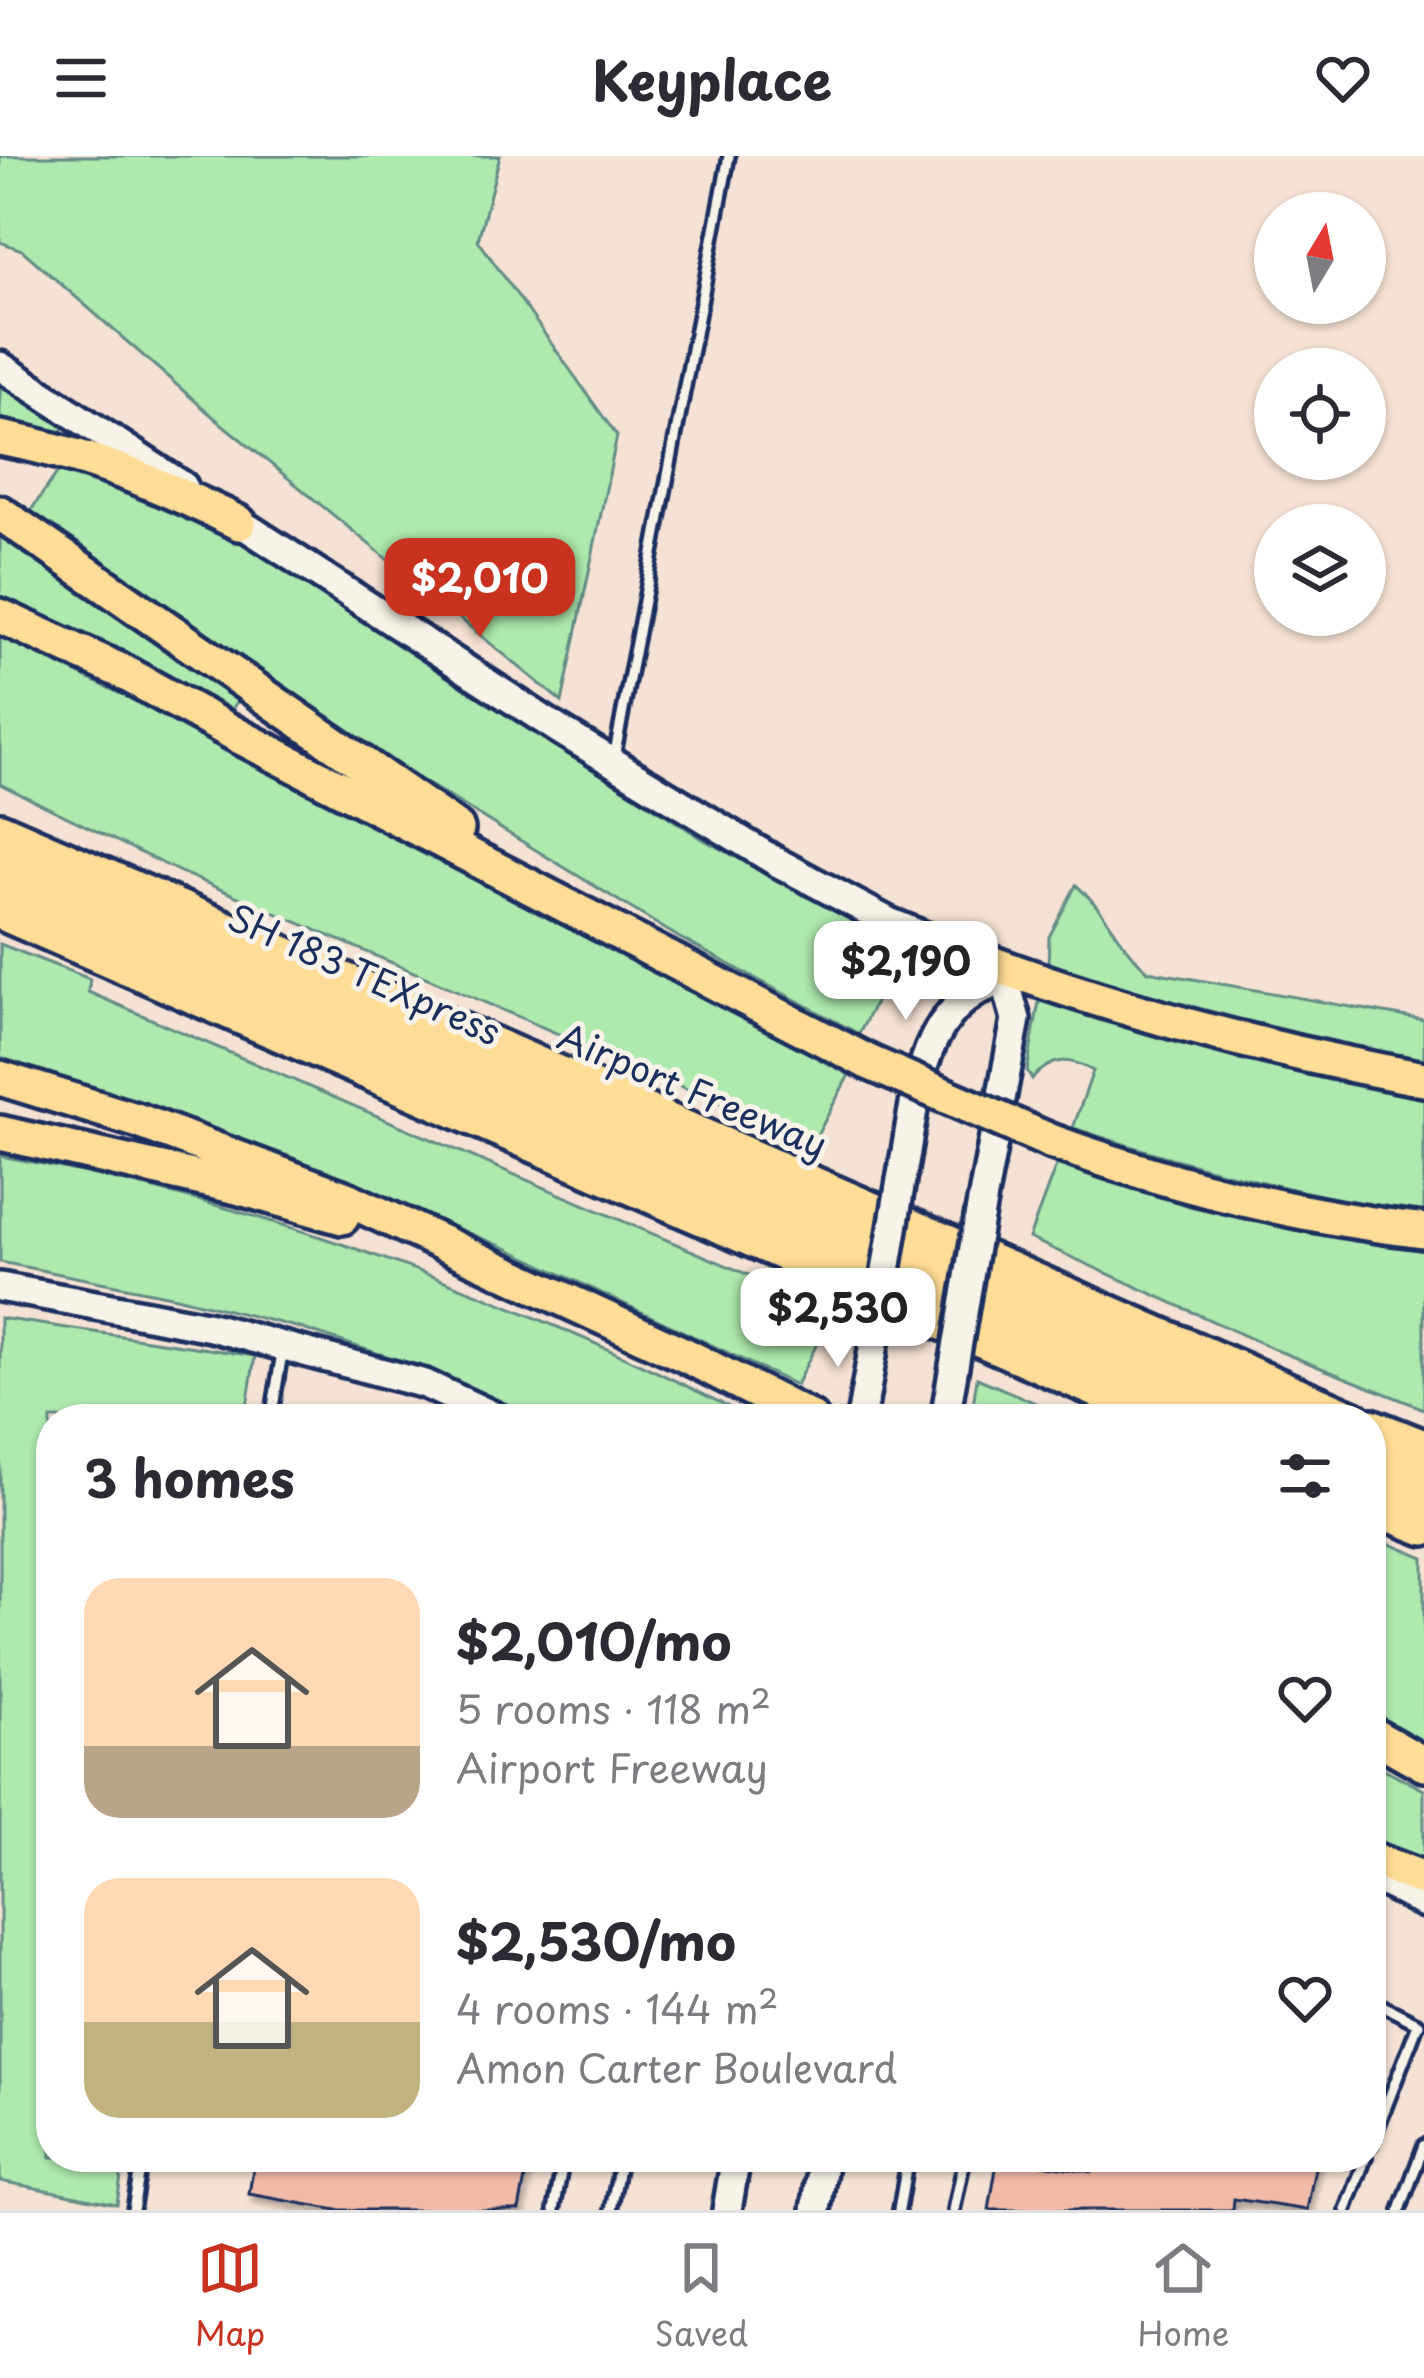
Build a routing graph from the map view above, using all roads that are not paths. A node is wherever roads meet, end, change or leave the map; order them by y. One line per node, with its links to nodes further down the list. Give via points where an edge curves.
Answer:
1 (729, 156): 7 (lane)
2 (0, 366): 5 (main road)
3 (0, 438): 5 (highway, via 140,476)
4 (0, 513): 12 (highway)
5 (239, 523): 7 (main road)
6 (0, 616): 12 (highway, via 122,671)
7 (614, 763): 15 (main road, via 775,861)
8 (0, 806): 14 (highway)
9 (0, 830): 14 (highway, Airport Freeway)
10 (0, 856): 31 (highway, SH 183 TEXpress)
11 (0, 882): 30 (highway, SH 183 TEXpress)
12 (541, 890): 20 (highway, bridge, via 868,1062 1050,1141 1222,1196)
13 (0, 912): 29 (highway)
14 (218, 926): 32 (highway, Airport Freeway)
15 (977, 958): 16 (highway)
16 (1018, 979): 18 (highway, via 1244,1041); 27 (main road, bridge, via 955,1006 922,1069); 28 (main road, bridge)
17 (0, 1078): 22 (highway, via 248,1160)
18 (1424, 1078)
19 (0, 1133): 22 (highway, via 344,1217)
20 (1424, 1231)
21 (0, 1287): 23 (main road)
22 (574, 1303): 26 (highway)
23 (283, 1346): 24 (lane); 25 (main road, via 424,1384)
24 (273, 1404)
25 (467, 1404)
26 (781, 1404)
27 (864, 1404)
28 (948, 1404)
29 (1128, 1404)
30 (1195, 1404)
31 (1258, 1404)
32 (1319, 1404)
33 (1386, 1432): 34 (highway)
34 (1424, 1447)
35 (1386, 1457): 36 (highway)
36 (1424, 1472)
37 (1386, 1484): 38 (highway)
38 (1424, 1500)
39 (1386, 1513): 40 (highway)
40 (1424, 1528)
41 (1386, 1742): 42 (highway)
42 (1424, 1764)
43 (1386, 1865): 44 (highway)
44 (1424, 1879)
45 (1386, 1883): 46 (main road)
46 (1424, 1903)
47 (1386, 2009): 48 (lane)
48 (1421, 2025): 49 (lane)
49 (1386, 2109)
50 (1424, 2145): 67 (lane)
51 (139, 2172): 59 (lane)
52 (561, 2172): 60 (lane)
53 (618, 2172): 61 (lane)
54 (733, 2172): 62 (main road)
55 (822, 2172): 63 (main road)
56 (905, 2172): 64 (lane)
57 (962, 2172): 65 (lane)
58 (1360, 2172): 66 (lane)
59 (133, 2210)
60 (554, 2210)
61 (611, 2210)
62 (727, 2210)
63 (816, 2210)
64 (898, 2210)
65 (954, 2210)
66 (1346, 2210)
67 (1400, 2210)

